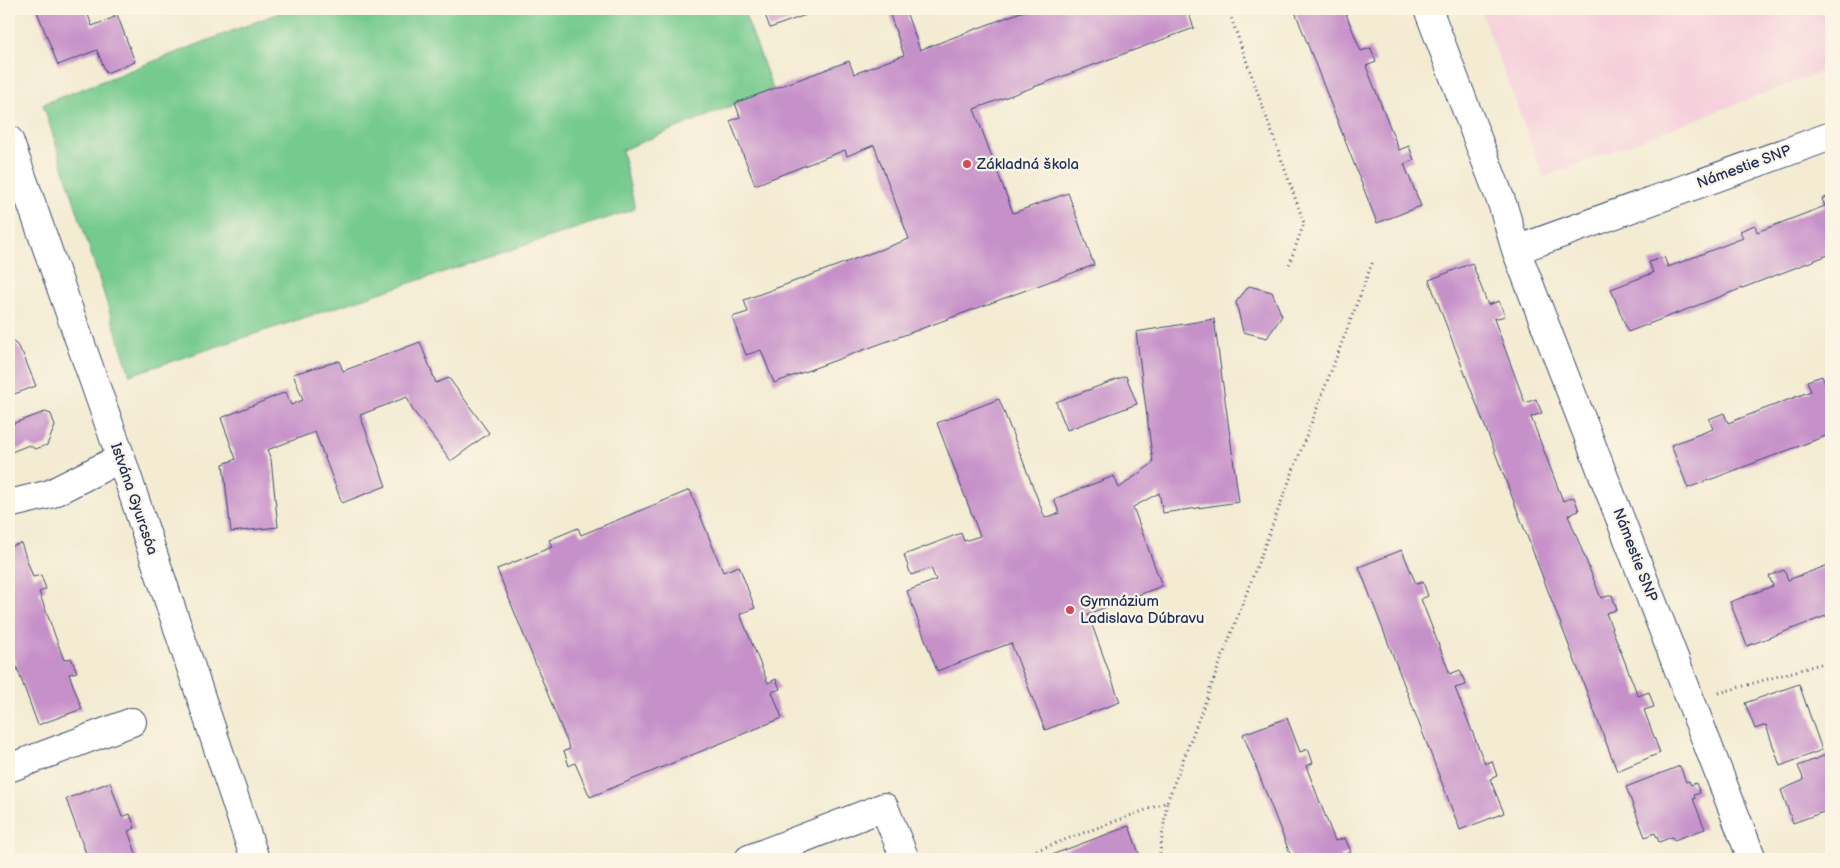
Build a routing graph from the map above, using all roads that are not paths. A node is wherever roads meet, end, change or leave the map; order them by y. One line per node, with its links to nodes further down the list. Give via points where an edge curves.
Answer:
1 (1428, 9): 4 (street, Námestie SNP, via 1503,206)
2 (1831, 136): 4 (street, Námestie SNP)
3 (9, 140): 5 (street, Istvána Gyurcsóa)
4 (1516, 250): 12 (street, Námestie SNP)
5 (121, 458): 6 (street, via 50,494); 9 (street, Istvána Gyurcsóa)
6 (9, 504)
7 (132, 722): 8 (street)
8 (9, 768)
9 (255, 859)
10 (749, 859): 11 (street, via 884,807)
11 (905, 859)
12 (1752, 859)

